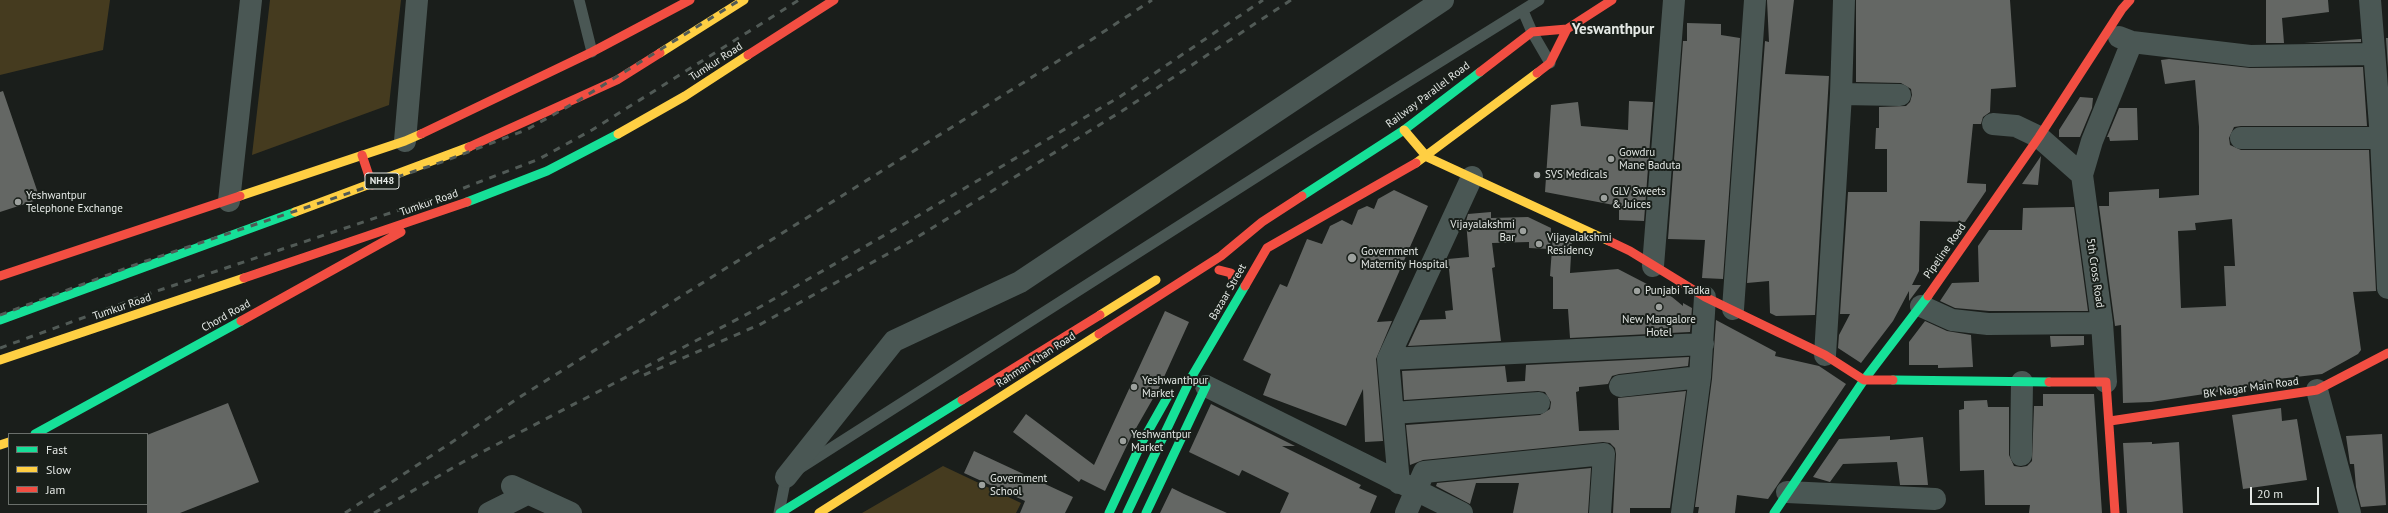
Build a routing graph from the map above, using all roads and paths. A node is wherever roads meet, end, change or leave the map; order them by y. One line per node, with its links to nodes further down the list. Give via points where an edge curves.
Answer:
1 (251, 0): 38 (street)
2 (417, 0): 32 (street)
3 (580, 0): 22 (lane)
4 (690, 0): 22 (main road)
5 (720, 0): 17 (main road)
6 (744, 0): 17 (main road, NH48)
7 (834, 0): 39 (main road, Tumkur Road, via 685,96 606,141 547,171)
8 (1443, 0): 74 (street, via 1020,282 894,341)
9 (1539, 0): 16 (lane)
10 (1612, 0): 18 (main road)
11 (1674, 0): 44 (street)
12 (1755, 0): 53 (street)
13 (1844, 0): 25 (street)
14 (2130, 0): 20 (main road, Pipeline Road)
15 (2370, 0): 23 (street)
16 (1523, 11): 19 (lane); 74 (lane, via 1301,149)
17 (726, 12): 37 (main road, NH48, via 617,80 458,152)
18 (1567, 29): 19 (main road); 24 (main road)
19 (1532, 32): 24 (lane); 28 (main road, Railway Parallel Road)
20 (2106, 33): 21 (street); 29 (main road, Pipeline Road)
21 (2132, 42): 23 (street, via 2250,56); 35 (street, 5th Cross Road, via 2092,141)
22 (592, 52): 32 (main road)
23 (2374, 54): 31 (street)
24 (1550, 63): 34 (main road, Bazaar Street)
25 (1841, 94): 26 (street); 58 (street)
26 (1900, 95)
27 (1993, 124): 29 (street, via 2016,126)
28 (1404, 130): 34 (main road); 40 (main road, Railway Parallel Road)
29 (2039, 138): 35 (street); 52 (main road, Pipeline Road)
30 (2241, 138): 31 (street)
31 (2381, 138): 50 (street)
32 (405, 141): 33 (main road)
33 (362, 155): 37 (main road); 38 (main road)
34 (1428, 157): 36 (main road); 47 (main road, Bazaar Street, via 1267,248)
35 (2082, 175): 55 (street, 5th Cross Road)
36 (1472, 177): 44 (main road, via 1630,251); 59 (street)
37 (372, 184): 54 (main road, NH48)
38 (229, 201): 48 (main road)
39 (428, 217): 60 (main road, Tumkur Road); 72 (main road, Chord Road)
40 (1262, 222): 42 (main road, Rahman Khan Road)
41 (1205, 254): 42 (main road)
42 (1221, 256): 43 (main road); 81 (main road, Rahman Khan Road)
43 (1230, 263): 45 (main road); 47 (main road)
44 (1654, 266): 51 (main road)
45 (1219, 270): 47 (main road, via 1231,273 1231,282); 49 (main road)
46 (1167, 273): 80 (main road)
47 (1244, 273): 63 (main road, Bazaar Street)
48 (0, 276)
49 (1210, 276)
50 (2388, 288)
51 (1704, 298): 53 (main road); 56 (street)
52 (1921, 306): 55 (street, via 1952,320 1988,324); 62 (main road, Pipeline Road)
53 (1734, 309): 58 (main road)
54 (0, 320)
55 (2102, 323): 65 (street, 5th Cross Road)
56 (1703, 344): 59 (street); 61 (street)
57 (2388, 354): 68 (main road, BK Nagar Main Road)
58 (1824, 355): 62 (main road)
59 (1388, 359): 70 (street)
60 (0, 360)
61 (1700, 377): 66 (street); 88 (street)
62 (1864, 380): 64 (main road); 76 (main road, Pipeline Road)
63 (1198, 382): 75 (street); 83 (main road, Bazaar Street); 84 (main road)
64 (2022, 382): 65 (main road); 73 (street)
65 (2106, 382): 71 (main road, 5th Cross Road)
66 (1620, 386)
67 (1172, 387): 82 (main road, via 1142,442)
68 (2317, 390): 71 (main road, BK Nagar Main Road); 91 (street)
69 (1539, 403): 70 (street)
70 (1393, 413): 75 (street)
71 (2110, 420): 90 (main road, 5th Cross Road)
72 (37, 433)
73 (2021, 455)
74 (786, 477): 80 (lane)
75 (1407, 487): 85 (street); 86 (street); 87 (street, via 1424,472 1604,454)
76 (1787, 492): 77 (street); 89 (main road, Pipeline Road)
77 (1936, 498)
78 (489, 513): 79 (street, via 519,490)
79 (571, 513)
80 (780, 513)
81 (819, 513)
82 (1109, 513)
83 (1127, 513)
84 (1146, 513)
85 (1406, 513)
86 (1462, 513)
87 (1600, 513)
88 (1682, 513)
89 (1774, 513)
90 (2115, 513)
91 (2350, 513)

